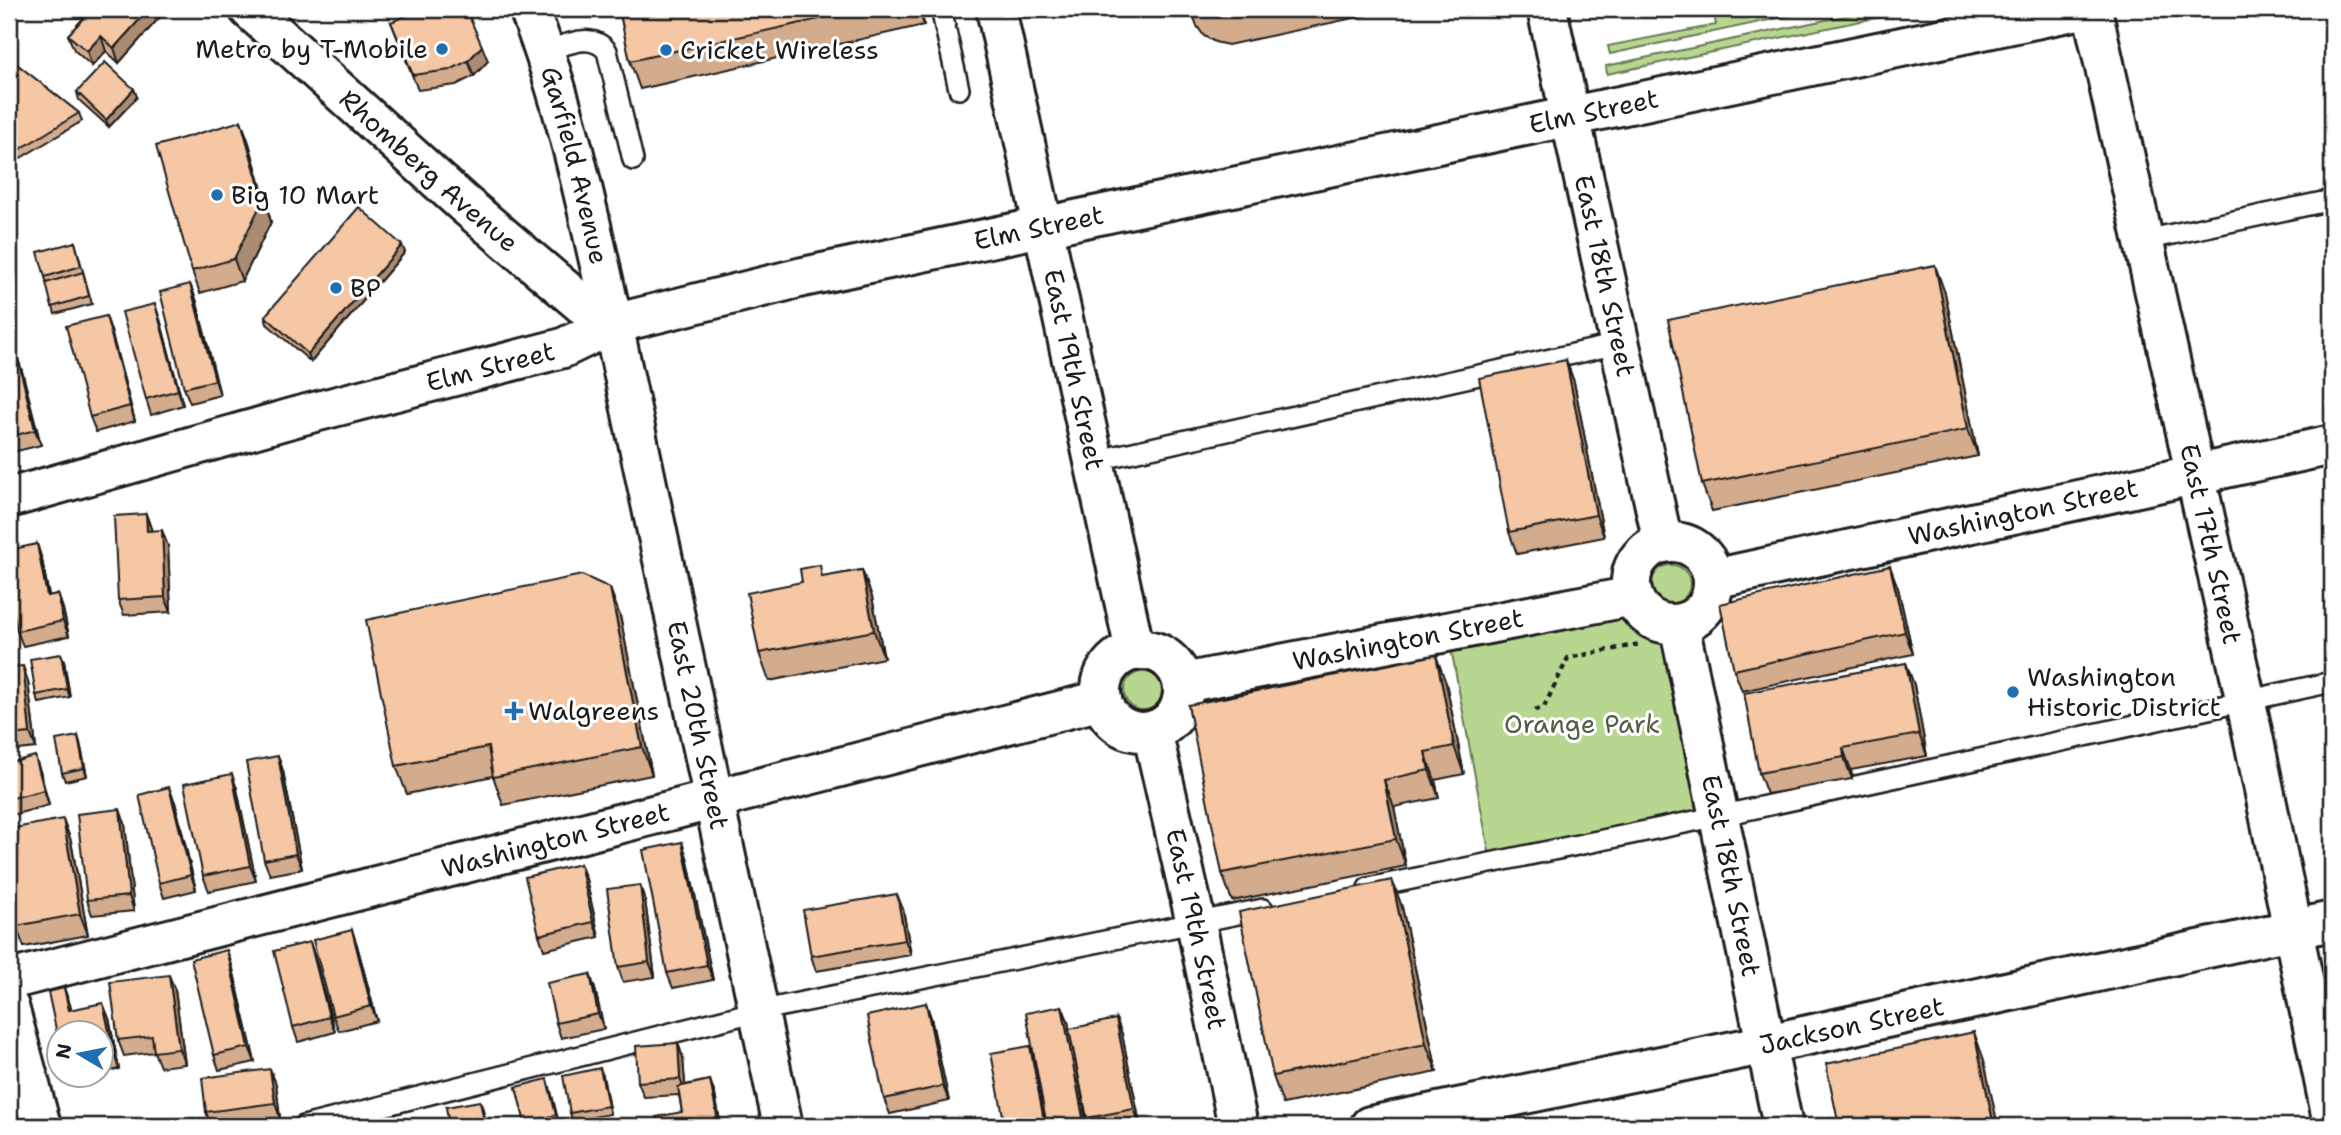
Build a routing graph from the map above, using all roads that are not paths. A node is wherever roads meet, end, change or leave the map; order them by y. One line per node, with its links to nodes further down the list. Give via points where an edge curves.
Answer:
1 (249, 9): 15 (street, Rhomberg Avenue, via 463,203 582,304)
2 (529, 9): 8 (street, Garfield Avenue)
3 (941, 9): 9 (lane)
4 (996, 9): 13 (street, East 19th Street)
5 (1547, 9): 10 (street, East 18th Street)
6 (2083, 9): 10 (street, Elm Street)
7 (2092, 9): 14 (street, East 17th Street)
8 (545, 51): 11 (lane, via 583,40 601,43 607,51); 15 (street, Garfield Avenue, via 565,116)
9 (959, 89)
10 (1570, 117): 13 (street, Elm Street); 16 (street, East 18th Street)
11 (633, 160)
12 (2332, 200): 14 (lane)
13 (1043, 227): 15 (street, Elm Street, via 803,277); 18 (street, East 19th Street)
14 (2144, 240): 19 (street, East 17th Street)
15 (613, 324): 20 (street, Elm Street, via 563,348); 31 (street, East 20th Street)
16 (1618, 344): 18 (lane); 21 (street, East 18th Street)
17 (2332, 445): 19 (street, Washington Street)
18 (1093, 461): 25 (street, East 19th Street)
19 (2195, 475): 22 (street, Washington Street); 29 (street, East 17th Street)
20 (9, 498)
21 (1663, 543): 22 (street, via 1696,550); 23 (street, via 1636,563 1631,579)
22 (1713, 579): 24 (street, via 1705,608)
23 (1633, 596): 24 (street, via 1651,619); 27 (street, Washington Street)
24 (1679, 624): 32 (street, East 18th Street)
25 (1135, 651): 27 (street, via 1148,650 1171,661); 28 (street, via 1112,663 1101,687)
26 (2332, 682): 29 (lane)
27 (1183, 683): 30 (street, via 1177,713)
28 (1102, 700): 30 (street, via 1115,723 1126,730); 31 (street, Washington Street)
29 (2246, 702): 32 (lane); 37 (street, East 17th Street)
30 (1152, 732): 36 (street, East 19th Street)
31 (715, 801): 38 (street, Washington Street); 40 (street, East 20th Street)
32 (1719, 816): 33 (lane); 41 (street, East 18th Street)
33 (1343, 892)
34 (1276, 906): 36 (lane)
35 (2332, 921): 37 (street, Jackson Street)
36 (1196, 923): 40 (lane); 46 (street, East 19th Street)
37 (2292, 930): 41 (street, Jackson Street); 42 (street, East 17th Street)
38 (9, 980)
39 (9, 1007): 43 (street)
40 (758, 1011): 44 (lane); 45 (street, East 20th Street)
41 (1767, 1044): 47 (street, Jackson Street); 48 (street, East 18th Street)
42 (2332, 1119)
43 (41, 1126)
44 (304, 1126)
45 (783, 1126)
46 (1238, 1126)
47 (1370, 1126)
48 (1783, 1126)

